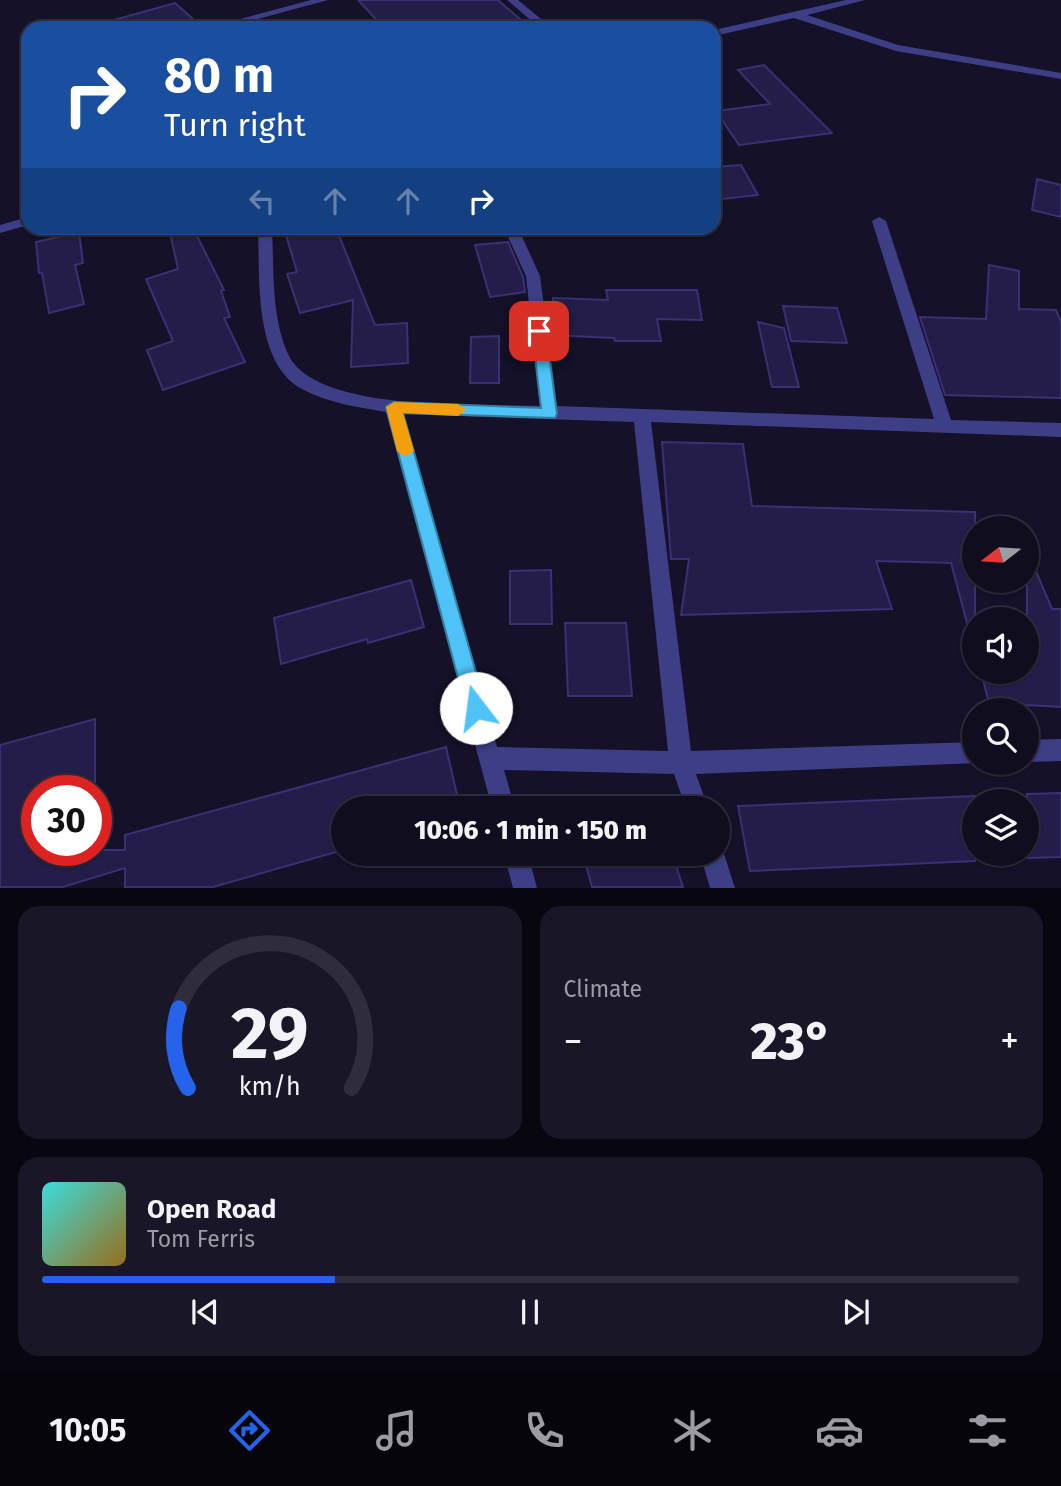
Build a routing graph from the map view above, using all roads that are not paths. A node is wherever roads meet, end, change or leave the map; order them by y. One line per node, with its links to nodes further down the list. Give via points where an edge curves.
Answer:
1 (323, 0): 5 (street)
2 (512, 0): 6 (street)
3 (860, 0): 4 (street)
4 (796, 15): 7 (street); 8 (street, via 896,48)
5 (240, 21)
6 (538, 21)
7 (721, 31)
8 (1061, 76)
9 (879, 221): 17 (street)
10 (21, 223): 11 (street)
11 (0, 229)
12 (266, 235): 14 (street, via 275,344 286,367 303,383 341,397)
13 (514, 235): 15 (street, via 533,276)
14 (394, 407): 15 (street); 22 (street)
15 (549, 414): 16 (street)
16 (642, 417): 17 (street); 23 (street)
17 (945, 427): 18 (street)
18 (1061, 430)
19 (1061, 750): 20 (street)
20 (1039, 751)
21 (962, 753): 23 (street)
22 (490, 758): 23 (street); 24 (street)
23 (681, 763): 25 (street)
24 (500, 796)
25 (693, 796)
26 (519, 866): 28 (street)
27 (716, 866): 29 (street)
28 (525, 887)
29 (723, 887)

